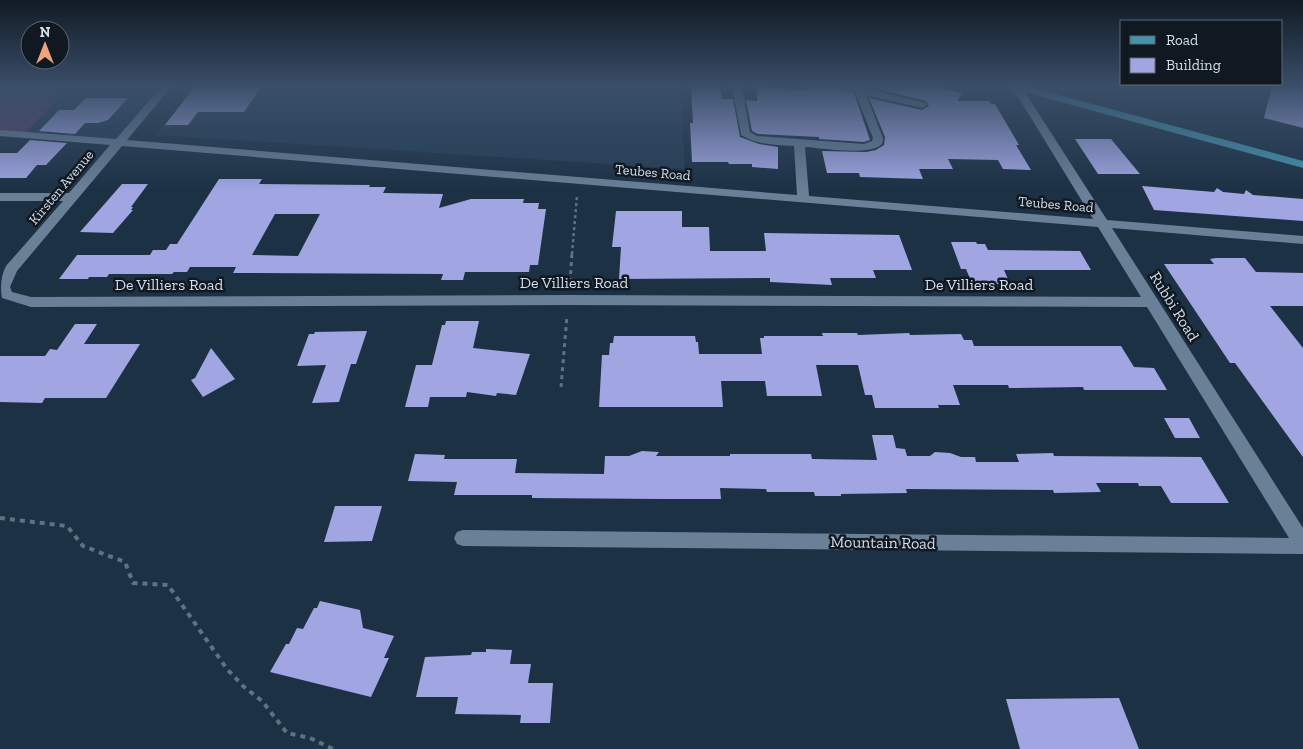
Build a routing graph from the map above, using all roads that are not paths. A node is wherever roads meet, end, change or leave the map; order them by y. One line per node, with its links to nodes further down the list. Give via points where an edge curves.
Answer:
1 (137, 121): 7 (street, Kirsten Avenue)
2 (743, 121): 8 (street, via 745,133 753,138)
3 (871, 121): 8 (street, via 877,143 865,147)
4 (1038, 121): 13 (street, Rubbi Road)
5 (1141, 121): 9 (main road)
6 (0, 133): 7 (street, Teubes Road)
7 (119, 142): 11 (street, Kirsten Avenue); 12 (street, Teubes Road)
8 (799, 144): 12 (street)
9 (1303, 165)
10 (0, 197): 11 (street)
11 (72, 197): 15 (street, Kirsten Avenue, via 11,269)
12 (803, 198): 13 (street, Teubes Road)
13 (1103, 223): 14 (street, Teubes Road); 16 (street, Rubbi Road)
14 (1303, 240)
15 (3, 287): 16 (street, De Villiers Road, via 7,295 31,302)
16 (1152, 302): 18 (street, Rubbi Road)
17 (463, 538): 18 (street, Mountain Road)
18 (1303, 545)

